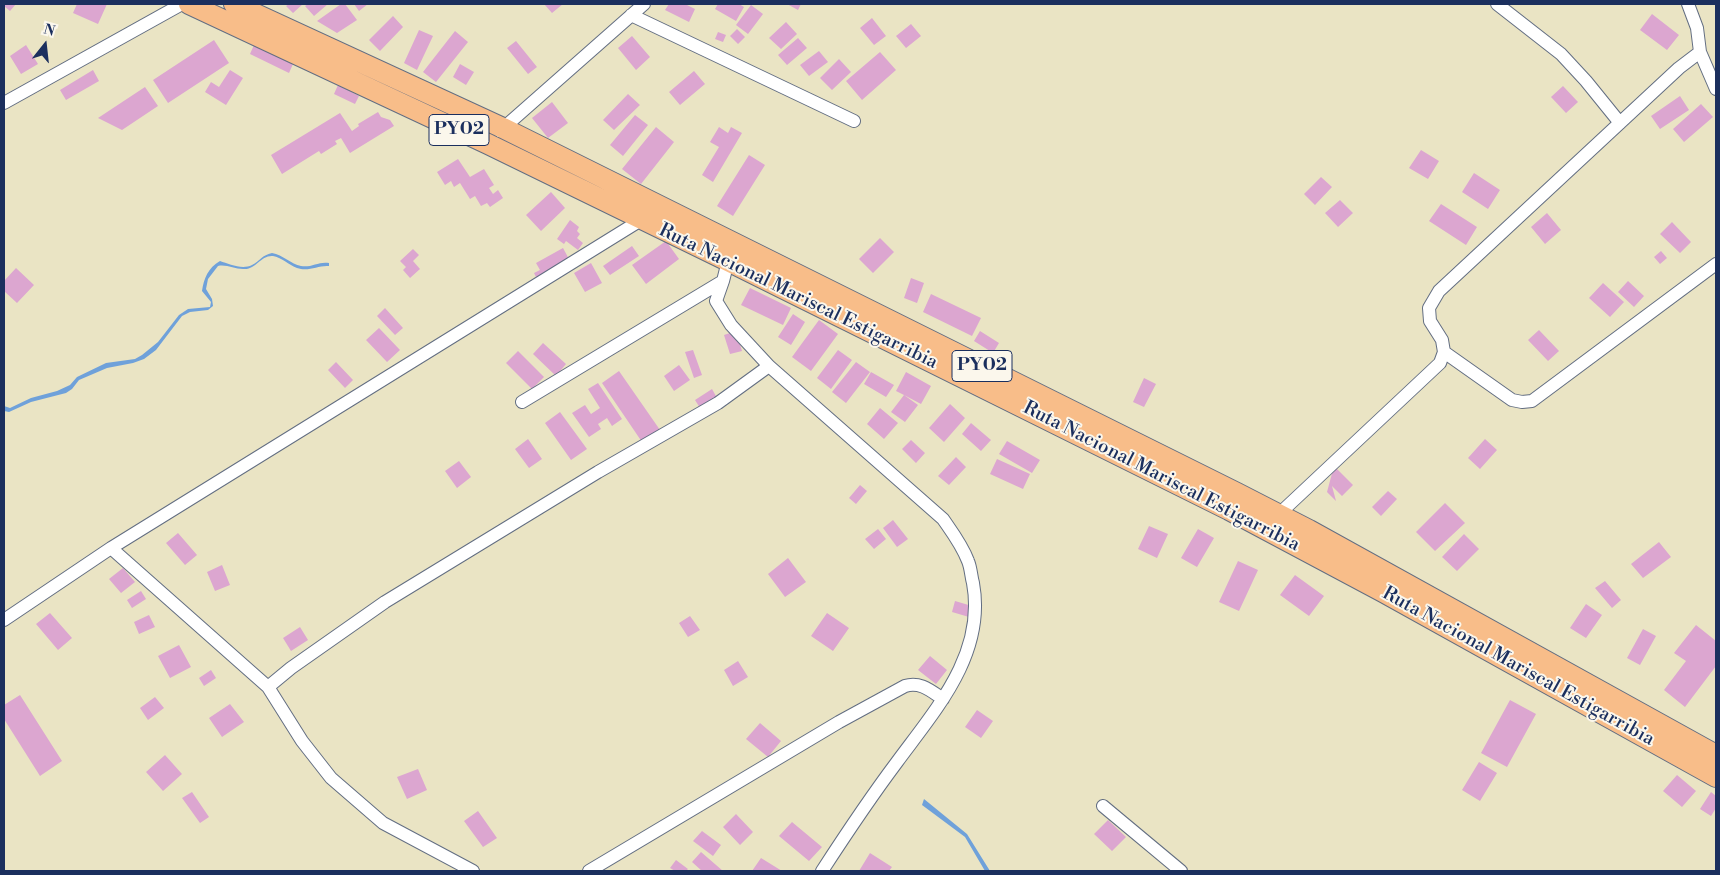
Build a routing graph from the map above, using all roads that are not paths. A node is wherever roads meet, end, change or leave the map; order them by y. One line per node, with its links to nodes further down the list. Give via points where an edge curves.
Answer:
1 (182, 4): 10 (street)
2 (189, 4): 14 (highway, Ruta Nacional Mariscal Estigarribia / PY02)
3 (234, 4): 13 (highway, Ruta Nacional Mariscal Estigarribia / PY02)
4 (644, 4): 7 (street)
5 (1498, 4): 12 (street, via 1561,54)
6 (1688, 4): 8 (street, via 1697,28)
7 (631, 15): 11 (street); 13 (street)
8 (1700, 52): 9 (street); 12 (street)
9 (1716, 89)
10 (4, 103)
11 (854, 122)
12 (1620, 123): 19 (street, via 1439,291 1429,308 1430,321 1442,340)
13 (503, 128): 14 (street); 22 (highway, Ruta Nacional Mariscal Estigarribia / PY02)
14 (488, 144): 15 (highway, Ruta Nacional Mariscal Estigarribia / PY02)
15 (641, 220): 16 (highway, Ruta Nacional Mariscal Estigarribia / PY02); 23 (street)
16 (728, 260): 18 (street); 28 (highway, Ruta Nacional Mariscal Estigarribia / PY02, via 1291,542)
17 (1716, 264): 19 (street, via 1532,401 1512,400)
18 (724, 281): 20 (street, via 716,301 731,325); 21 (street)
19 (1444, 352): 22 (street, via 1440,363)
20 (769, 366): 25 (street, via 718,403 385,602); 26 (street, via 943,519 960,544 969,562 975,617 964,660)
21 (522, 402)
22 (1278, 514): 27 (highway, Ruta Nacional Mariscal Estigarribia / PY02)
23 (111, 548): 24 (street); 25 (street)
24 (4, 620)
25 (268, 687): 30 (street, via 330,778 383,823)
26 (943, 700): 31 (street, via 923,686 905,686); 32 (street, via 867,802)
27 (1716, 755)
28 (1716, 777)
29 (1103, 806): 33 (street)
30 (473, 871)
31 (589, 871)
32 (822, 871)
33 (1181, 871)

